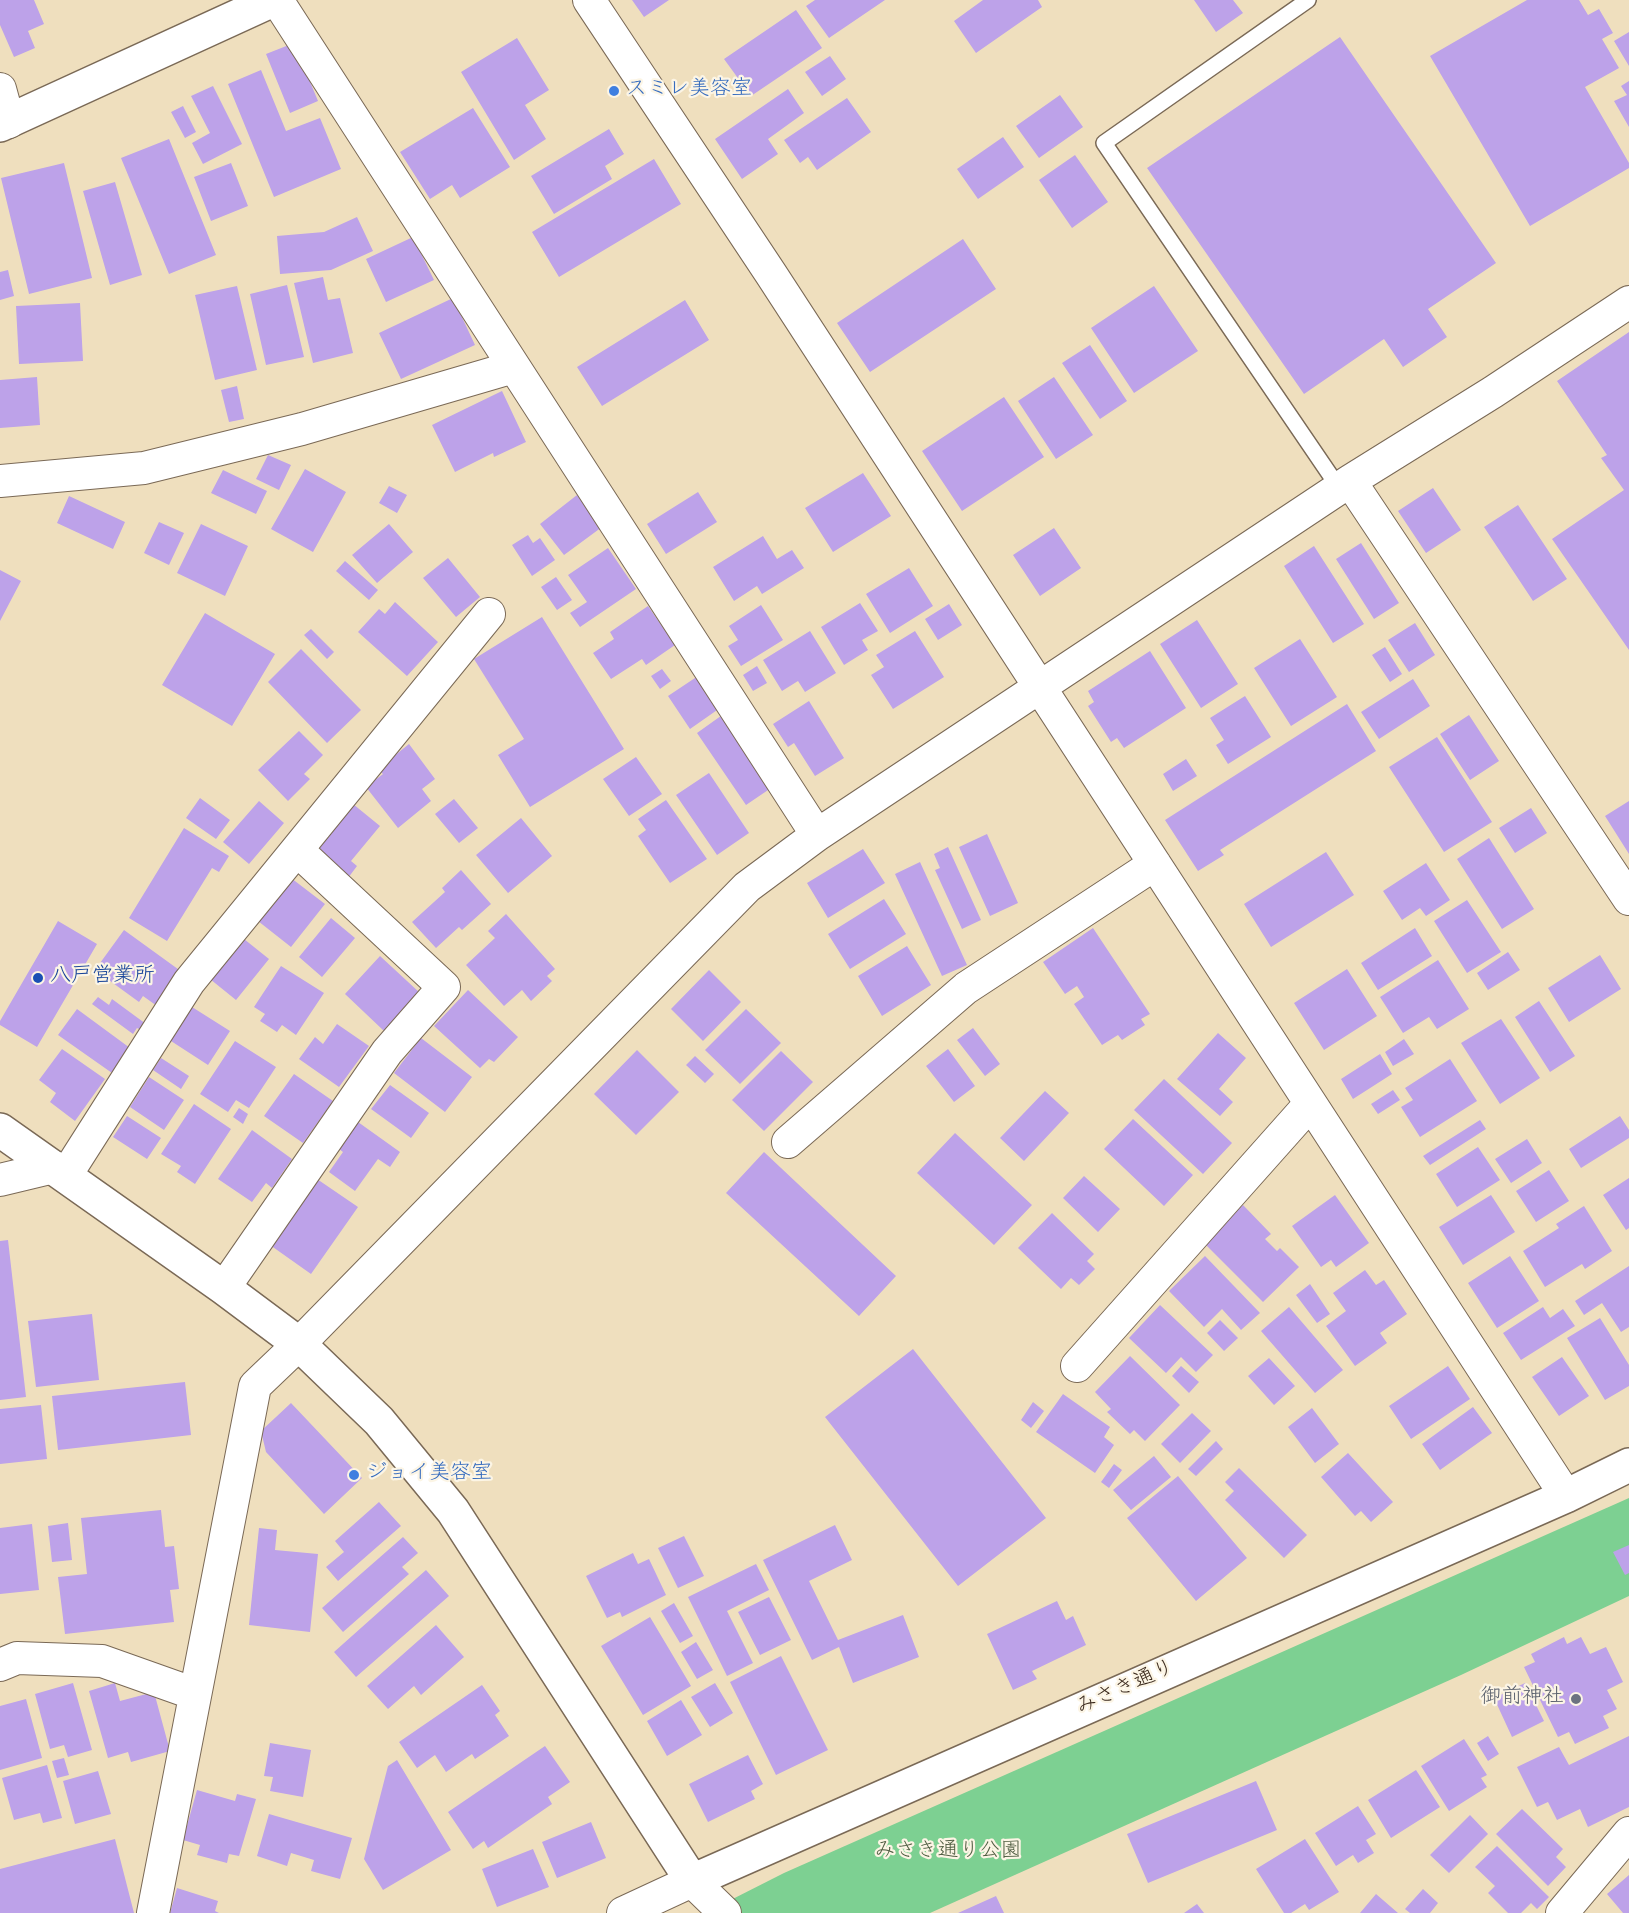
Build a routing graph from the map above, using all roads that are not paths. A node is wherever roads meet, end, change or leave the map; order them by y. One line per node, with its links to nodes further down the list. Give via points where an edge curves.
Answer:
1 (275, 0): 5 (street); 7 (street)
2 (589, 0): 11 (street)
3 (1308, 0): 9 (lane, via 1104,143)
4 (0, 89): 5 (street)
5 (5, 124)
6 (1629, 302): 9 (street)
7 (514, 368): 8 (street, via 302,429 144,468); 12 (street)
8 (0, 481)
9 (1345, 484): 11 (street); 15 (street)
10 (489, 614): 13 (street)
11 (1040, 688): 12 (street); 14 (street)
12 (817, 835): 22 (street, via 747,887)
13 (297, 850): 19 (street, via 189,982); 21 (street, via 444,987 387,1052)
14 (1155, 864): 16 (street); 18 (street, via 966,988)
15 (1629, 899)
16 (1310, 1104): 23 (street); 25 (street)
17 (0, 1130): 19 (street)
18 (788, 1142)
19 (60, 1171): 20 (street); 21 (street)
20 (0, 1180)
21 (224, 1288): 22 (street)
22 (299, 1344): 27 (street, via 255,1386); 29 (street, via 379,1421 453,1511)
23 (1077, 1366)
24 (1629, 1466): 25 (street, みさき通り)
25 (1566, 1496): 29 (street, みさき通り)
26 (0, 1665): 27 (street, via 17,1658 102,1661)
27 (195, 1694): 30 (street)
28 (1629, 1833): 33 (street)
29 (692, 1881): 31 (street, みさき通り); 32 (street)
30 (153, 1913)
31 (623, 1913)
32 (725, 1913)
33 (1562, 1913)

